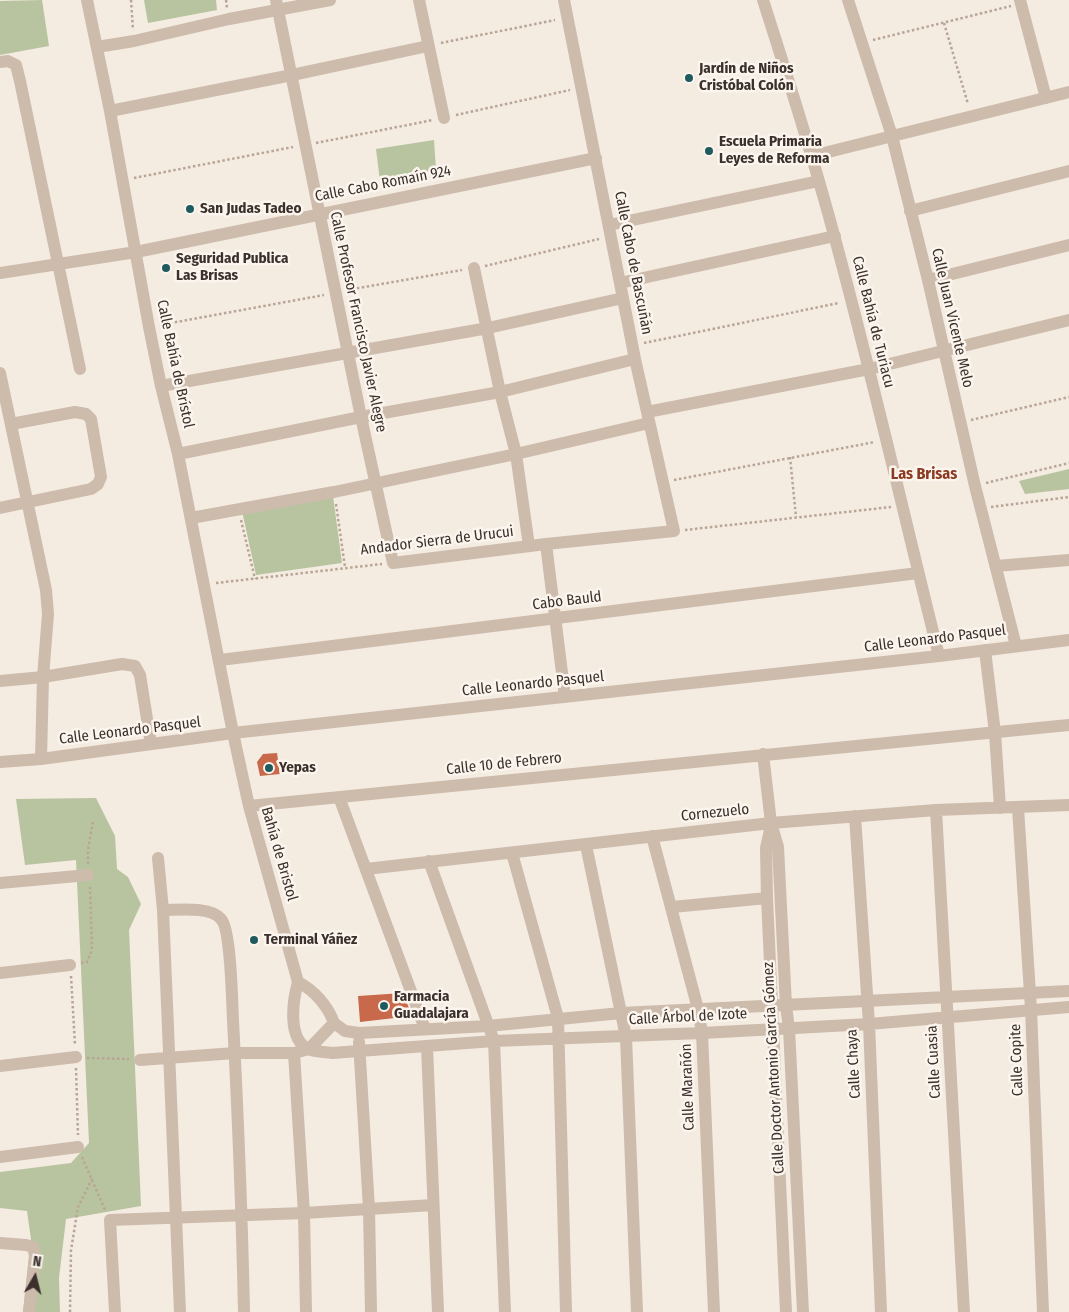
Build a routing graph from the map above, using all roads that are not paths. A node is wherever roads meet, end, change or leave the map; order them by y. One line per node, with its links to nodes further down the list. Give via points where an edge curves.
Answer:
1 (87, 0): 10 (street, Calle Bahía de Brístol)
2 (330, 0): 8 (street)
3 (419, 0): 9 (street)
4 (564, 0): 19 (street, Calle Cabo de Bascuñán)
5 (764, 0): 18 (street, Calle Bahía de Turiacu)
6 (848, 0): 17 (street, Calle Juan Vicente Melo)
7 (1021, 2): 14 (street)
8 (277, 5): 10 (street, via 229,19); 12 (street, Calle Profesor Francisco Javier Alegre)
9 (428, 46): 12 (street); 16 (street)
10 (97, 47): 15 (street, Calle Bahía de Brístol)
11 (0, 62): 28 (street, via 16,65)
12 (292, 75): 15 (street); 23 (street, Calle Profesor Francisco Javier Alegre)
13 (1069, 92): 14 (street)
14 (1046, 98): 17 (street)
15 (110, 111): 27 (street, Calle Bahía de Brístol)
16 (444, 118)
17 (892, 136): 18 (street); 22 (street, Calle Juan Vicente Melo)
18 (812, 156): 21 (street, Calle Bahía de Turiacu)
19 (596, 158): 23 (street, Calle Cabo Romaín 924); 24 (street, Calle Cabo de Bascuñán)
20 (1069, 170): 22 (street)
21 (819, 181): 24 (street); 25 (street, Calle Bahía de Turiacu)
22 (910, 211): 31 (street, Calle Juan Vicente Melo)
23 (319, 214): 27 (street, Calle Cabo Romaín 924); 37 (street, Calle Profesor Francisco Javier Alegre)
24 (610, 230): 32 (street, Calle Cabo de Bascuñán)
25 (835, 236): 32 (street); 39 (street, Calle Bahía de Turiacu)
26 (1069, 245): 31 (street)
27 (136, 252): 28 (street, Calle Cabo Romaín 924); 42 (street, Calle Bahía de Brístol)
28 (58, 264): 30 (street, Calle Cabo Romaín 924); 40 (street)
29 (474, 268): 35 (street)
30 (0, 273)
31 (928, 280): 36 (street, Calle Juan Vicente Melo)
32 (620, 283): 33 (street, Calle Cabo de Bascuñán)
33 (623, 298): 35 (street); 38 (street, Calle Cabo de Bascuñán)
34 (1069, 320): 36 (street)
35 (488, 328): 37 (street); 43 (street)
36 (943, 351): 39 (street); 58 (street, Calle Juan Vicente Melo)
37 (348, 352): 42 (street); 44 (street, Calle Profesor Francisco Javier Alegre)
38 (635, 359): 43 (street); 45 (street, Calle Cabo de Bascuñán)
39 (869, 369): 45 (street); 59 (street, Calle Bahía de Turiacu)
40 (80, 370)
41 (0, 373): 46 (street)
42 (161, 386): 47 (street, Calle Bahía de Brístol)
43 (500, 392): 44 (street); 48 (street)
44 (361, 417): 47 (street); 49 (street, Calle Profesor Francisco Javier Alegre)
45 (648, 418): 48 (street); 53 (street, Calle Cabo de Bascuñán)
46 (11, 424): 50 (street); 50 (street, via 75,412 86,414 91,419 101,477 98,484 91,489)
47 (178, 454): 52 (street, Calle Bahía de Brístol)
48 (516, 454): 49 (street); 55 (street)
49 (375, 484): 52 (street); 57 (street, Calle Profesor Francisco Javier Alegre)
50 (27, 502): 51 (street); 66 (street, via 46,590 48,614)
51 (0, 508)
52 (190, 518): 65 (street, Calle Bahía de Brístol)
53 (674, 531): 54 (street, Andador Sierra de Urucui)
54 (546, 544): 55 (street, Andador Sierra de Urucui); 60 (street)
55 (529, 546): 57 (street, Andador Sierra de Urucui)
56 (1069, 560): 58 (street)
57 (393, 562)
58 (996, 566): 62 (street, Calle Juan Vicente Melo)
59 (918, 573): 60 (street, Cabo Bauld); 64 (street, Calle Bahía de Turiacu)
60 (556, 619): 65 (street, Cabo Bauld); 68 (street)
61 (1069, 640): 62 (street, Calle Leonardo Pasquel)
62 (1016, 646): 63 (street, Calle Leonardo Pasquel)
63 (985, 650): 64 (street, Calle Leonardo Pasquel); 70 (street)
64 (939, 656): 68 (street, Calle Leonardo Pasquel)
65 (220, 660): 71 (street, Calle Bahía de Brístol)
66 (43, 677): 67 (street); 72 (street, via 122,664 135,666 140,675); 74 (street)
67 (0, 681)
68 (565, 697): 71 (street, Calle Leonardo Pasquel)
69 (1069, 725): 70 (street, Calle 10 de Febrero)
70 (995, 733): 73 (street, Calle 10 de Febrero); 79 (street)
71 (233, 734): 72 (street, Calle Leonardo Pasquel); 78 (street, Bahía de Bristol)
72 (150, 744): 74 (street, Calle Leonardo Pasquel)
73 (763, 754): 76 (street, Calle 10 de Febrero); 83 (street, Calle Doctor Antonio García Gómez)
74 (41, 758): 75 (street, Calle Leonardo Pasquel)
75 (0, 762)
76 (339, 797): 78 (street, Calle 10 de Febrero); 89 (street)
77 (1069, 805): 80 (street, Cornezuelo)
78 (249, 806): 97 (street, Bahía de Bristol)
79 (1000, 808): 80 (street, Cornezuelo); 81 (street, Cornezuelo)
80 (1018, 808): 99 (street, Calle Copite)
81 (936, 810): 82 (street, Cornezuelo); 100 (street, Calle Cuasia)
82 (855, 816): 83 (street, Cornezuelo); 101 (street, Calle Chaya)
83 (771, 823): 84 (street, Cornezuelo); 92 (street, Calle Doctor Antonio García Gómez, via 766,848); 102 (street, Calle Doctor Antonio García Gómez, via 778,847)
84 (652, 836): 85 (street, Cornezuelo); 93 (street, Calle Marañón)
85 (586, 845): 86 (street, Cornezuelo); 107 (street)
86 (512, 853): 88 (street, Cornezuelo); 109 (street)
87 (158, 858): 94 (street)
88 (429, 861): 89 (street, Cornezuelo); 112 (street)
89 (366, 869): 114 (street)
90 (88, 875): 91 (street)
91 (0, 883)
92 (767, 898): 93 (street); 103 (street, Calle Doctor Antonio García Gómez)
93 (672, 907): 105 (street, Calle Marañón)
94 (163, 910): 124 (street, via 206,911 216,913 223,920 230,964); 127 (street)
95 (70, 965): 96 (street)
96 (0, 973)
97 (298, 982): 110 (street, via 308,987 325,1005); 122 (street, Bahía de Bristol, via 292,1023 301,1043)
98 (1069, 992): 99 (street, Calle Árbol de Izote)
99 (1030, 994): 100 (street, Calle Árbol de Izote); 106 (street, Calle Copite)
100 (946, 998): 101 (street, Calle Árbol de Izote); 108 (street, Calle Cuasia)
101 (866, 1002): 102 (street, Calle Árbol de Izote); 111 (street, Calle Chaya)
102 (786, 1006): 103 (street, Calle Árbol de Izote); 113 (street, Calle Doctor Antonio García Gómez)
103 (771, 1007): 105 (street, Calle Árbol de Izote); 115 (street, Calle Doctor Antonio García Gómez)
104 (1069, 1007): 106 (street, Calle Árbol de Izote)
105 (698, 1009): 107 (street, Calle Árbol de Izote); 117 (street, Calle Marañón)
106 (1031, 1009): 108 (street, Calle Árbol de Izote); 153 (street, Calle Copite)
107 (622, 1014): 109 (street, Calle Árbol de Izote); 118 (street)
108 (948, 1017): 111 (street, Calle Árbol de Izote); 152 (street, Calle Cuasia)
109 (558, 1018): 112 (street, Calle Árbol de Izote); 119 (street)
110 (334, 1023): 116 (street, Calle Árbol de Izote, via 345,1031); 122 (street)
111 (869, 1024): 113 (street, Calle Árbol de Izote); 151 (street, Calle Chaya)
112 (488, 1026): 114 (street, Calle Árbol de Izote); 120 (street)
113 (789, 1028): 115 (street, Calle Árbol de Izote); 150 (street, Calle Doctor Antonio García Gómez)
114 (425, 1029): 116 (street, Calle Árbol de Izote)
115 (772, 1029): 117 (street, Calle Árbol de Izote); 149 (street, Calle Doctor Antonio García Gómez)
116 (359, 1033): 123 (street)
117 (702, 1034): 118 (street, Calle Árbol de Izote); 148 (street, Calle Marañón)
118 (626, 1037): 119 (street, Calle Árbol de Izote); 147 (street)
119 (558, 1039): 120 (street, Calle Árbol de Izote); 146 (street)
120 (494, 1041): 121 (street, Calle Árbol de Izote); 145 (street)
121 (427, 1047): 123 (street, Calle Árbol de Izote); 132 (street)
122 (309, 1049): 123 (street, Calle Árbol de Izote, via 332,1053); 125 (street)
123 (360, 1051): 133 (street)
124 (235, 1053): 125 (street); 127 (street); 135 (street)
125 (294, 1053): 134 (street)
126 (76, 1057): 129 (street)
127 (169, 1057): 128 (street); 136 (street)
128 (140, 1060)
129 (0, 1066)
130 (78, 1147): 131 (street)
131 (0, 1157)
132 (433, 1205): 133 (street); 144 (street)
133 (369, 1209): 134 (street); 143 (street)
134 (304, 1213): 135 (street); 142 (street)
135 (242, 1216): 136 (street); 141 (street)
136 (176, 1218): 139 (street, via 110,1220); 140 (street)
137 (0, 1243): 138 (street, via 33,1247 36,1256)
138 (29, 1312)
139 (115, 1312)
140 (180, 1312)
141 (244, 1312)
142 (306, 1312)
143 (371, 1312)
144 (438, 1312)
145 (505, 1312)
146 (566, 1312)
147 (637, 1312)
148 (714, 1312)
149 (786, 1312)
150 (803, 1312)
151 (881, 1312)
152 (964, 1312)
153 (1044, 1312)

